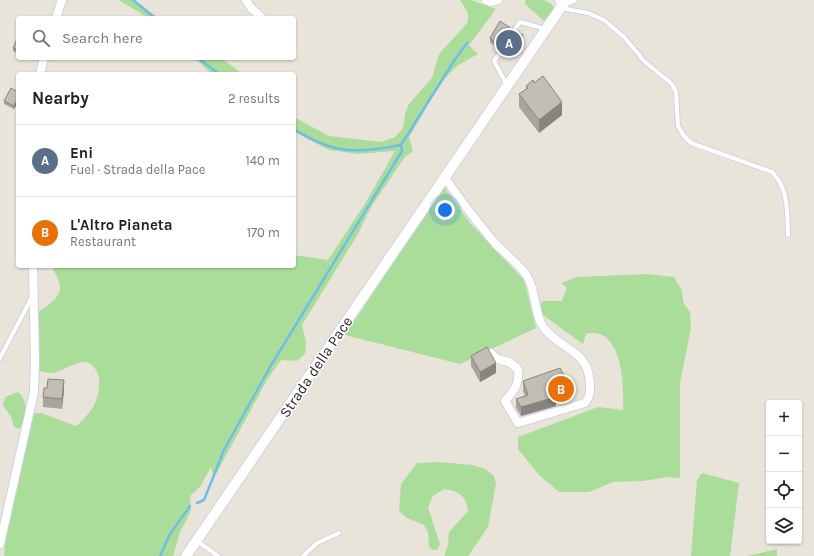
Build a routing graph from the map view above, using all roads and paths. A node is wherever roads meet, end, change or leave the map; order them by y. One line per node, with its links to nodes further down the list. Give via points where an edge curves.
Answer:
1 (62, 0): 6 (street)
2 (246, 0): 7 (street)
3 (486, 0): 4 (street)
4 (498, 0)
5 (564, 2): 8 (street, Strada della Pace); 15 (lane, via 604,20 625,38 644,61 672,84 676,92 678,126 691,143 772,172 779,179 784,190)
6 (57, 16)
7 (260, 16)
8 (547, 29): 9 (lane, via 520,22); 13 (street, Strada della Pace)
9 (512, 33)
10 (501, 51): 13 (lane, via 494,61)
11 (44, 60): 12 (street)
12 (40, 72)
13 (508, 86): 14 (street, Strada della Pace)
14 (446, 178): 18 (street, via 470,215 527,276 543,327 552,337 578,354 586,364 590,377 588,399 585,403 518,424 505,402 517,385 518,370); 21 (street, Strada della Pace)
15 (788, 236)
16 (34, 268): 17 (street)
17 (34, 293): 19 (lane); 22 (street, via 34,392)
18 (491, 353)
19 (0, 358)
20 (339, 533): 25 (lane, via 317,543)
21 (197, 540): 23 (street, Strada della Pace); 24 (lane)
22 (0, 544)
23 (186, 556)
24 (218, 556)
25 (303, 556)

